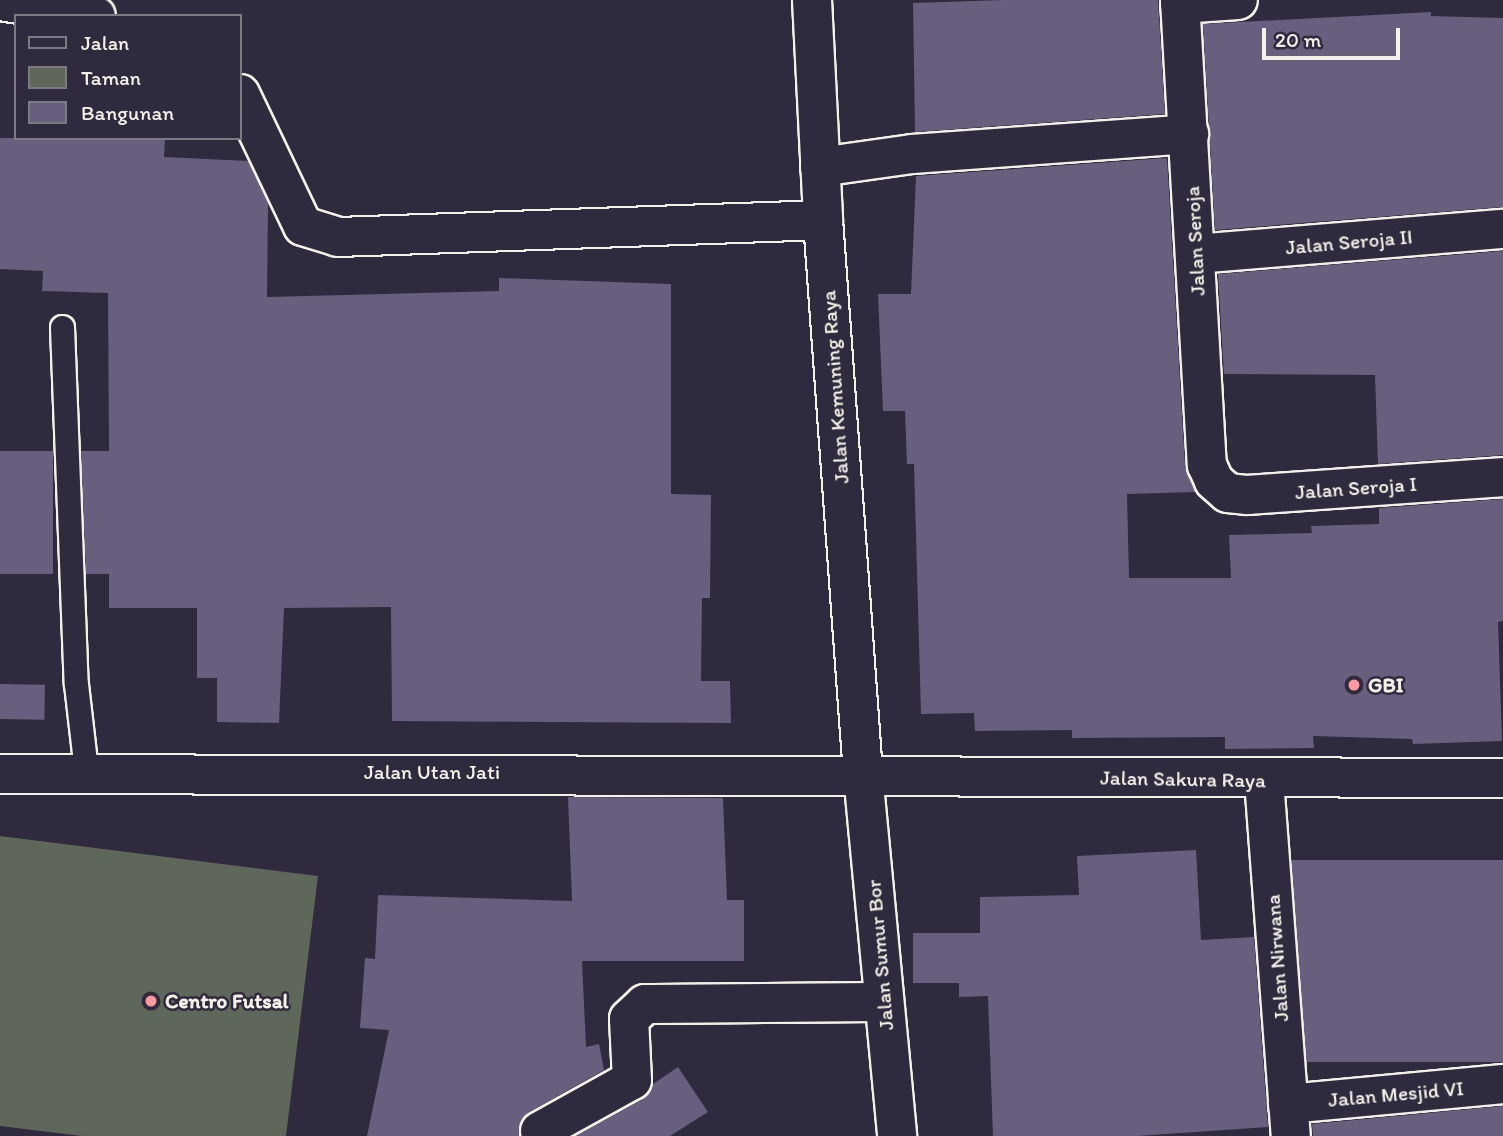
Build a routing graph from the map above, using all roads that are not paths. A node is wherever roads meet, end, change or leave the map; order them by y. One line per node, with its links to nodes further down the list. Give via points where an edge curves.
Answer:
1 (812, 0): 8 (street, Jalan Kemuning Raya)
2 (1238, 0): 4 (street)
3 (0, 1): 5 (street)
4 (1180, 2): 7 (street, Jalan Seroja)
5 (83, 14)
6 (242, 98): 9 (street, via 303,226 338,237)
7 (1189, 134): 8 (street, via 912,153); 11 (street, Jalan Seroja)
8 (820, 167): 9 (street, Jalan Kemuning Raya)
9 (823, 220): 17 (street, Jalan Kemuning Raya)
10 (1503, 229): 11 (street, Jalan Seroja II)
11 (1195, 254): 14 (street, Jalan Seroja, via 1207,465)
12 (62, 327): 15 (lane, via 76,684)
13 (1503, 477): 14 (street, Jalan Seroja I, via 1248,495 1228,493)
14 (1214, 481)
15 (86, 771): 16 (street, Jalan Utan Jati); 17 (street, Jalan Utan Jati)
16 (0, 774)
17 (863, 774): 18 (street, Jalan Sakura Raya); 21 (street, Jalan Sumur Bor)
18 (961, 776): 20 (street, Jalan Sakura Raya); 21 (street, via 930,781 902,797 883,820 873,849)
19 (1503, 778): 20 (street, Jalan Sakura Raya)
20 (1264, 780): 24 (street, Jalan Nirwana)
21 (873, 881): 22 (street, Jalan Sumur Bor)
22 (884, 1002): 25 (street, via 645,1004 629,1019 632,1080); 26 (street, Jalan Sumur Bor)
23 (1503, 1084): 24 (street, Jalan Mesjid VI)
24 (1290, 1120)
25 (540, 1131)
26 (897, 1136)

